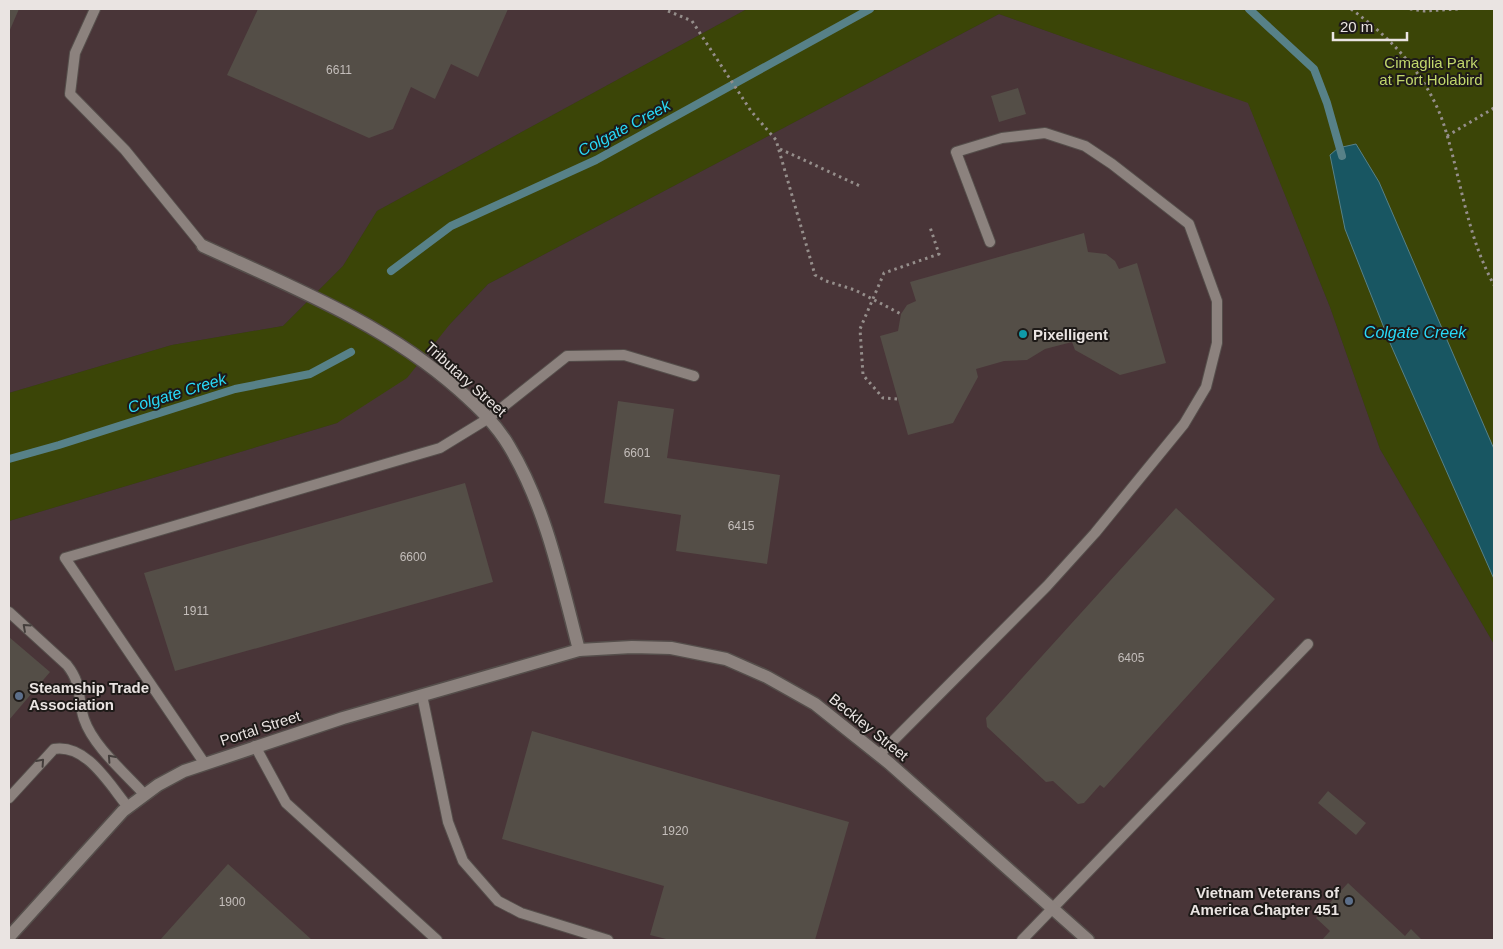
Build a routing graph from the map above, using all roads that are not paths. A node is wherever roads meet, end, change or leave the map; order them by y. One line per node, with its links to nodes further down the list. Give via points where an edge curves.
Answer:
1 (95, 9): 3 (lane, via 74,53 70,94 125,150)
2 (990, 242): 11 (lane, via 956,152 1002,138 1045,133 1085,146 1189,224 1217,301 1217,343 1206,387 1184,424 1095,533)
3 (202, 246): 5 (street, Tributary Street, via 352,317 408,348)
4 (694, 376): 5 (lane, via 624,355 567,356)
5 (489, 418): 8 (street, Tributary Street, via 510,446 535,498); 12 (lane, via 440,448 65,558)
6 (9, 612): 13 (lane, one-way to 6, via 91,735 83,718 77,681 68,664)
7 (1308, 644): 16 (lane)
8 (579, 650): 9 (street, Portal Street); 11 (street, Beckley Street, via 671,648 726,659 815,704)
9 (422, 695): 10 (street, Portal Street); 19 (lane, via 448,822 468,868 498,901 520,913)
10 (255, 746): 12 (street, Portal Street); 18 (lane, via 286,803)
11 (879, 756): 16 (street, Beckley Street)
12 (205, 764): 13 (street, Portal Street)
13 (144, 794): 15 (street, Portal Street)
14 (9, 798): 15 (lane, one-way to 15, via 54,749 64,747 78,752 92,764)
15 (128, 807): 17 (street, Portal Street, via 105,828)
16 (1053, 908): 20 (lane); 21 (street, Beckley Street)
17 (9, 937)
18 (437, 940)
19 (608, 940)
20 (1022, 940)
21 (1088, 940)

